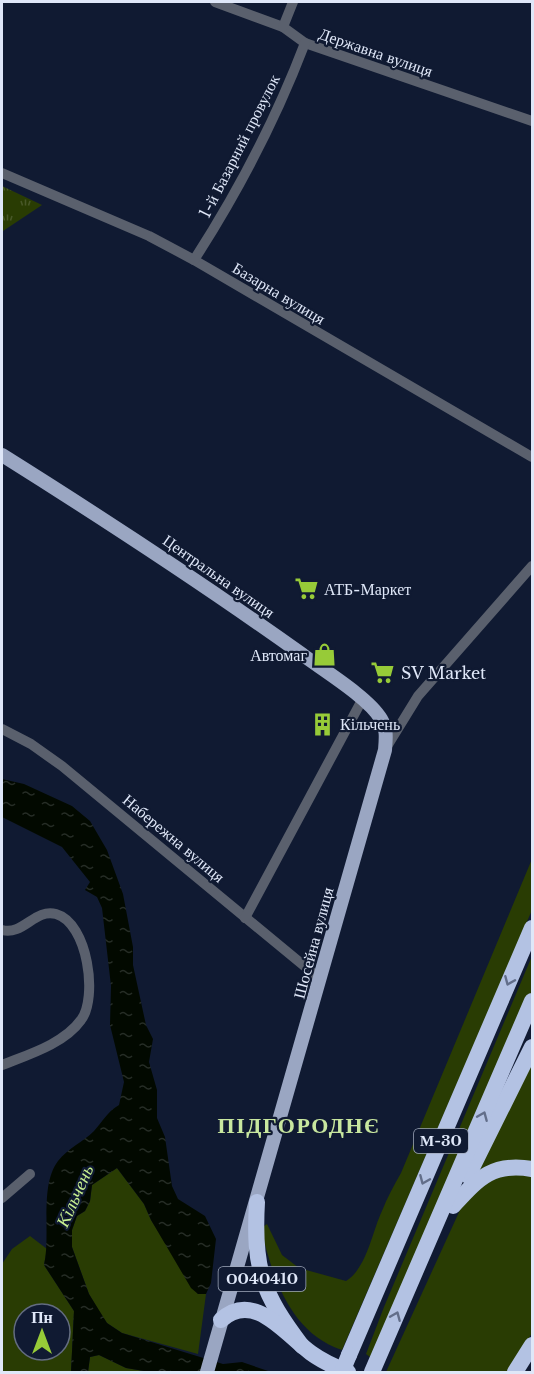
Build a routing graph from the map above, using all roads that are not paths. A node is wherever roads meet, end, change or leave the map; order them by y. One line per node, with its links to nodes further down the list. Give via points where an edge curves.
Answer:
1 (215, 2): 3 (street, Державна вулиця)
2 (293, 2): 3 (street)
3 (283, 27): 4 (street, Державна вулиця)
4 (305, 43): 5 (street, Державна вулиця); 7 (street, 1-й Базарний провулок, via 248,169)
5 (532, 121)
6 (2, 174): 7 (street, Базарна вулиця, via 149,236)
7 (194, 260): 9 (street, Базарна вулиця)
8 (2, 455): 11 (main road, Центральна вулиця / О040410, via 136,539)
9 (532, 457)
10 (532, 566): 13 (street, Шосейна вулиця, via 418,696)
11 (362, 700): 13 (main road, Центральна вулиця / О040410, via 380,717 386,733); 14 (street)
12 (2, 729): 14 (street, Набережна вулиця, via 62,766)
13 (385, 750): 17 (main road, Шосейна вулиця / О040410)
14 (245, 918): 17 (street, Набережна вулиця)
15 (532, 928): 32 (highway, М-30, one-way to 32, bridge)
16 (2, 930): 20 (street, via 21,929 46,914 56,914 72,925 83,946 89,975 88,1009 72,1030 33,1053)
17 (320, 979): 24 (main road, Шосейна вулиця / О040410)
18 (532, 1001): 26 (highway, М-30, one-way to 18)
19 (532, 1047): 25 (highway)
20 (2, 1065)
21 (532, 1169): 25 (highway, via 508,1167 489,1173 479,1178)
22 (30, 1174): 23 (street)
23 (2, 1198)
24 (257, 1202): 27 (main road, Шосейна вулиця / О040410); 29 (highway, О040410, via 255,1243 259,1272 268,1295)
25 (453, 1206): 26 (highway)
26 (418, 1266): 30 (highway, М-30, one-way to 26)
27 (222, 1320): 29 (highway, О040410, via 235,1310 252,1310 269,1318); 31 (main road, Шосейна вулиця / О040410)
28 (532, 1345): 34 (highway)
29 (302, 1346): 33 (highway, О040410)
30 (374, 1369)
31 (207, 1372)
32 (342, 1372)
33 (348, 1372)
34 (515, 1372)

